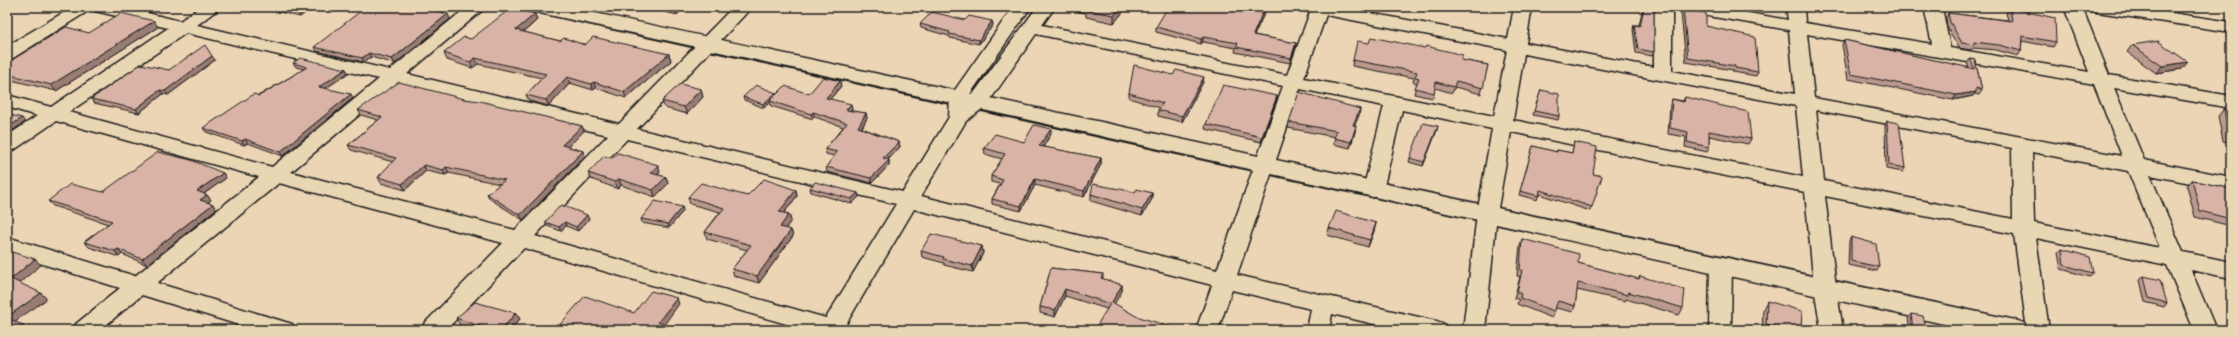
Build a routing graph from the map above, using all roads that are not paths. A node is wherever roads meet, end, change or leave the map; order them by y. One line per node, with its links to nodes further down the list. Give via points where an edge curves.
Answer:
1 (85, 7): 26 (street)
2 (101, 7): 19 (street)
3 (212, 7): 19 (street)
4 (477, 7): 28 (street)
5 (540, 7): 23 (street)
6 (743, 7): 23 (street)
7 (1022, 7): 35 (street)
8 (1046, 7): 22 (street)
9 (1523, 7): 24 (street)
10 (1663, 7): 27 (street)
11 (1685, 7): 17 (street)
12 (1795, 7): 20 (street)
13 (1933, 7): 25 (street)
14 (2073, 7): 29 (street)
15 (2097, 7): 18 (street)
16 (1317, 8): 24 (street); 30 (street)
17 (1716, 10): 20 (street)
18 (2188, 14): 21 (street)
19 (184, 26): 28 (street); 36 (street)
20 (1797, 27): 25 (street); 32 (street)
21 (2231, 27)
22 (1032, 28): 30 (street); 35 (street)
23 (708, 43): 35 (street); 38 (street)
24 (1516, 47): 27 (street); 37 (street)
25 (1942, 52): 29 (street)
26 (7, 54)
27 (1663, 75): 32 (street)
28 (392, 77): 38 (street); 43 (street)
29 (2102, 80): 33 (street); 41 (street)
30 (1293, 83): 34 (street); 42 (street)
31 (7, 101): 36 (street)
32 (1806, 102): 40 (street); 45 (street)
33 (2231, 102)
34 (1394, 103): 37 (street); 46 (street)
35 (966, 105): 42 (street); 47 (street)
36 (54, 113): 39 (street); 43 (street)
37 (1502, 125): 45 (street); 48 (street)
38 (622, 133): 47 (street); 50 (street)
39 (7, 145)
40 (2022, 145): 41 (street); 49 (street)
41 (2136, 166): 44 (street); 52 (street)
42 (1265, 167): 46 (street); 55 (street)
43 (275, 175): 50 (street); 56 (street)
44 (2231, 184)
45 (1814, 186): 49 (street); 57 (street)
46 (1373, 190): 48 (street)
47 (908, 200): 55 (street); 59 (street)
48 (1487, 214): 53 (street); 66 (street)
49 (2024, 227): 52 (street); 70 (street)
50 (519, 239): 59 (street); 62 (street)
51 (7, 245): 56 (street)
52 (2176, 259): 54 (street); 71 (street)
53 (1721, 264): 57 (street); 67 (street)
54 (2231, 270)
55 (1225, 280): 58 (street); 63 (street)
56 (140, 284): 60 (street); 61 (street)
57 (1825, 287): 68 (street); 69 (street)
58 (1323, 303): 64 (street); 65 (street)
59 (833, 329)
60 (84, 330)
61 (284, 330)
62 (432, 330)
63 (1207, 330)
64 (1318, 330)
65 (1436, 330)
66 (1474, 330)
67 (1720, 330)
68 (1832, 330)
69 (2015, 330)
70 (2038, 330)
71 (2205, 330)

